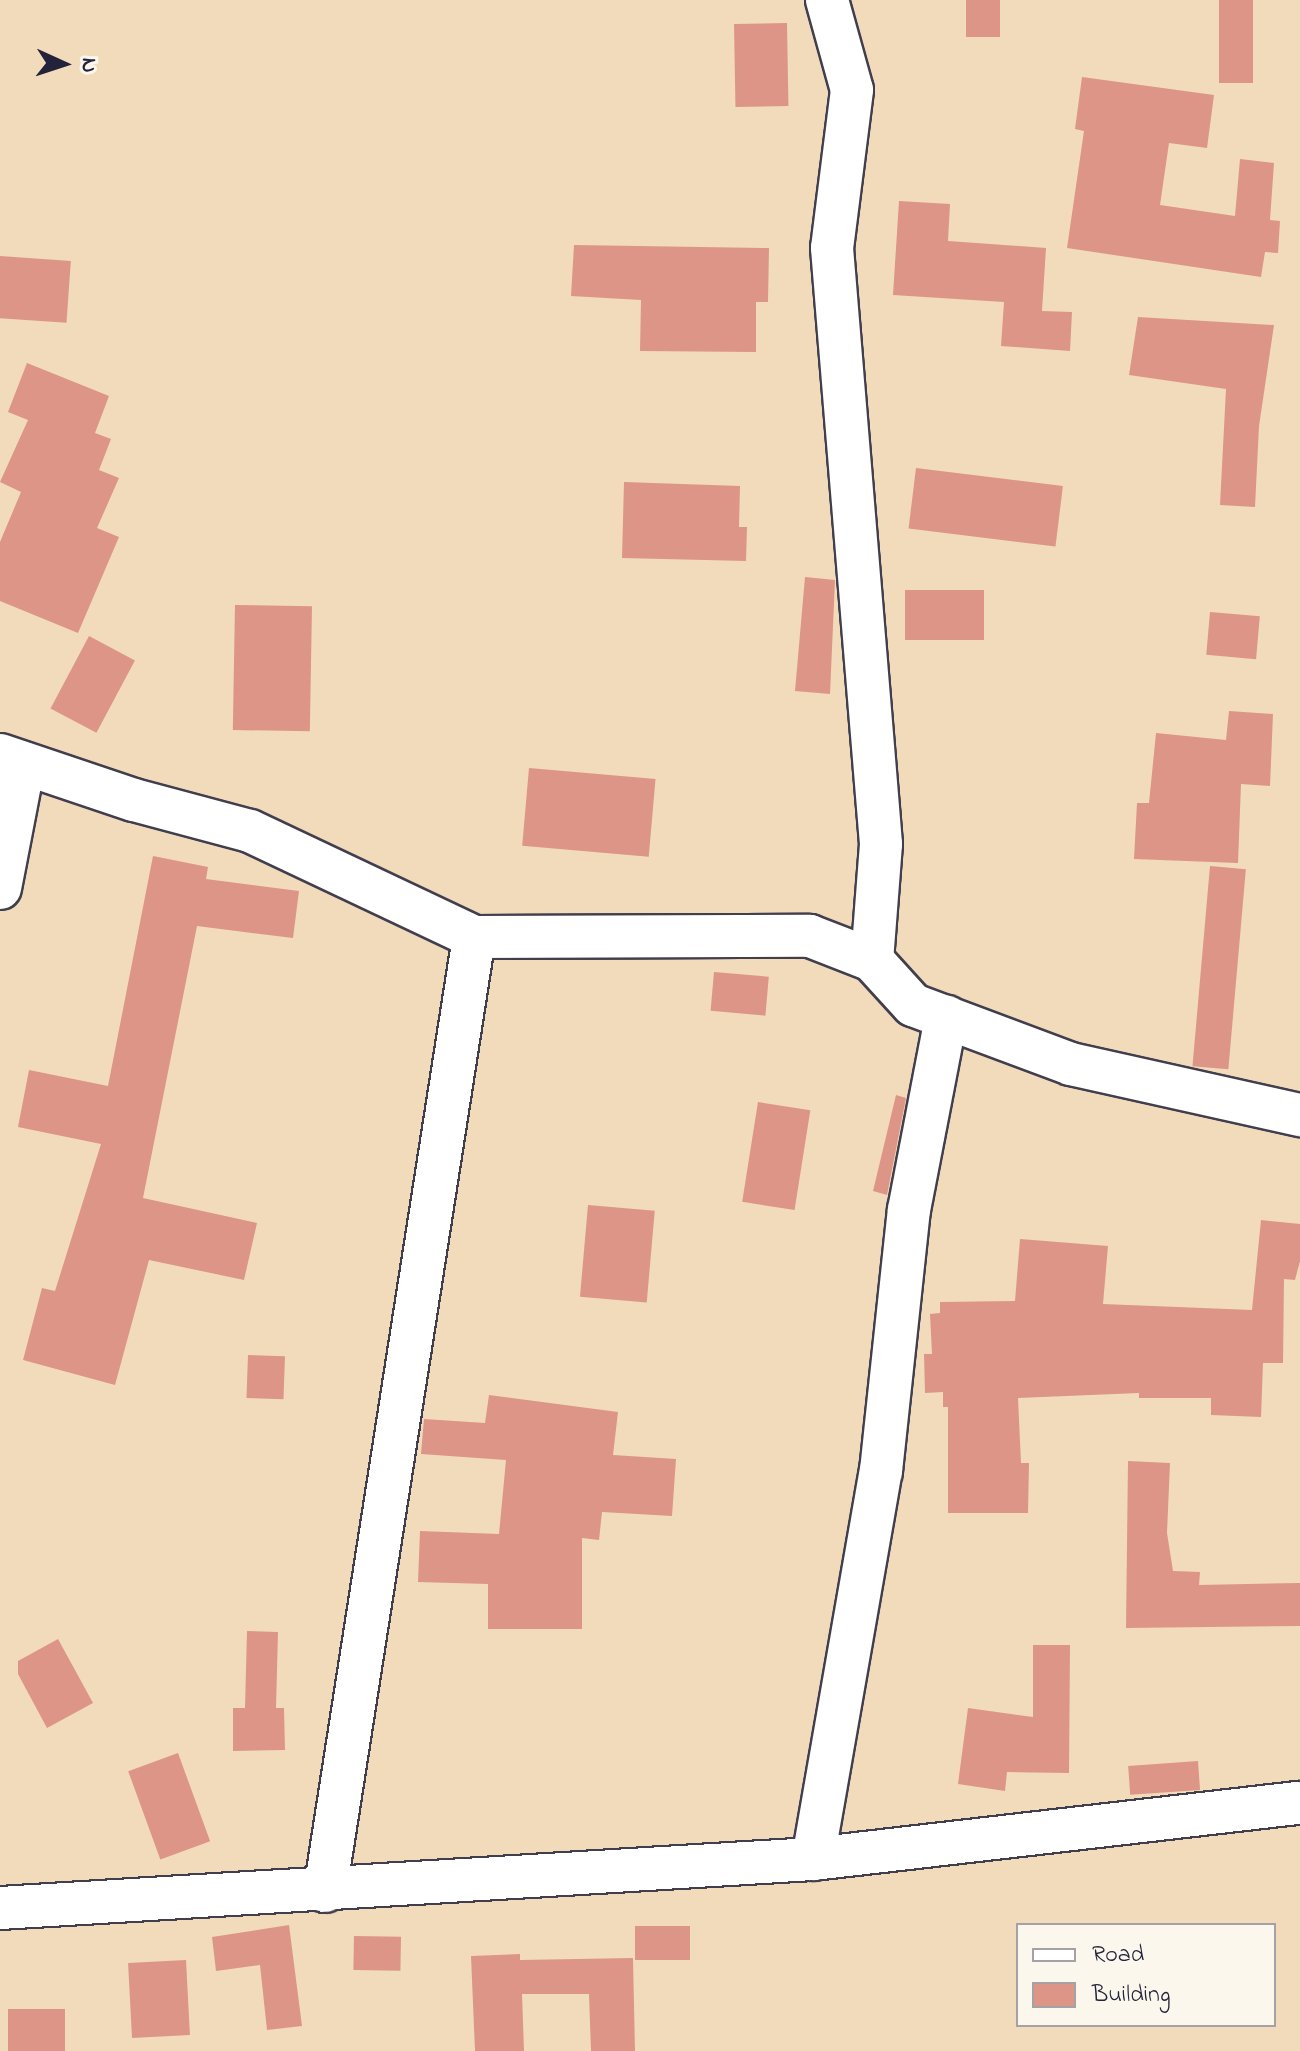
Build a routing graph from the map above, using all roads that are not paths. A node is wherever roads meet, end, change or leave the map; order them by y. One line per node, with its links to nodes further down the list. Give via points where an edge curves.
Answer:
1 (827, 0): 5 (street, via 852,90 832,248 881,844)
2 (12, 759): 3 (street); 4 (street, via 250,831)
3 (0, 888)
4 (474, 937): 5 (street, via 810,936); 10 (street)
5 (872, 960): 6 (street, via 913,1005)
6 (946, 1017): 7 (street, via 1071,1064); 9 (street, via 909,1210 881,1471)
7 (1300, 1115)
8 (1300, 1803): 9 (street)
9 (813, 1859): 10 (street)
10 (325, 1891): 11 (street)
11 (0, 1908)

